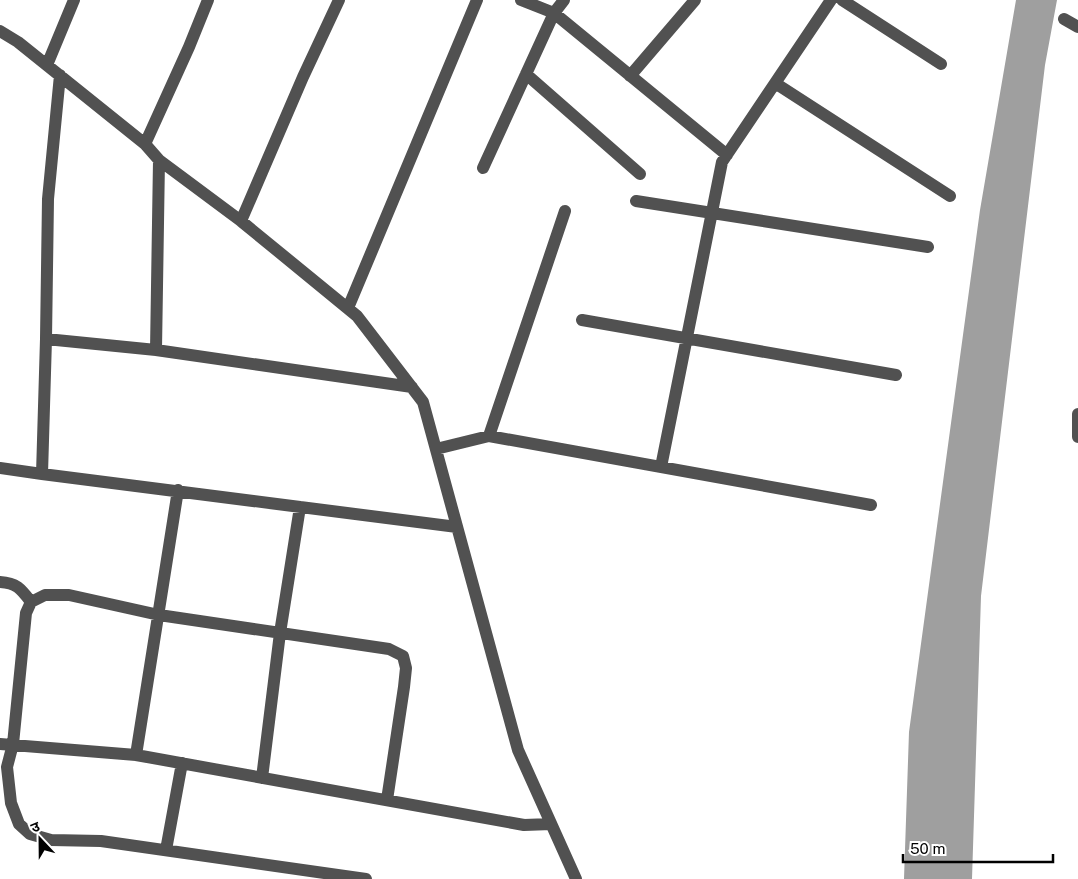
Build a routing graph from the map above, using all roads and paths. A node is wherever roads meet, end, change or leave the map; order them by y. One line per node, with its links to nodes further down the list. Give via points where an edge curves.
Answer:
1 (74, 0): 15 (street)
2 (208, 0): 20 (street)
3 (339, 0): 29 (street)
4 (477, 0): 31 (street)
5 (521, 0): 10 (street)
6 (564, 0): 10 (street)
7 (695, 0): 18 (street)
8 (831, 0): 19 (street)
9 (842, 0): 14 (street)
10 (554, 13): 16 (street); 18 (street)
11 (1064, 19): 12 (street)
12 (1078, 27)
13 (0, 31): 15 (street)
14 (941, 64)
15 (47, 65): 17 (street)
16 (526, 74): 23 (street); 24 (street)
17 (60, 75): 20 (street); 34 (street, via 48,200)
18 (630, 76): 21 (street)
19 (775, 83): 21 (street); 25 (street)
20 (145, 144): 22 (street)
21 (727, 155): 28 (street, via 722,162)
22 (159, 160): 29 (street); 35 (street)
23 (483, 168)
24 (640, 174)
25 (950, 196)
26 (636, 201): 28 (street)
27 (565, 211): 39 (street)
28 (712, 213): 30 (street); 33 (street)
29 (240, 222): 31 (street)
30 (928, 246)
31 (348, 308): 37 (street)
32 (582, 320): 33 (street)
33 (687, 338): 36 (street); 42 (street)
34 (46, 339): 35 (street); 44 (street)
35 (156, 350): 37 (street)
36 (896, 375)
37 (412, 386): 41 (street, via 423,402)
38 (1078, 414): 40 (street)
39 (488, 436): 41 (street); 42 (street)
40 (1078, 437)
41 (436, 449): 48 (street)
42 (662, 467): 46 (street)
43 (0, 468): 44 (street)
44 (42, 474): 45 (street)
45 (178, 490): 47 (street); 51 (street)
46 (871, 505)
47 (300, 507): 48 (street); 52 (street)
48 (457, 527): 59 (street, via 518,750)
49 (0, 582): 50 (street, via 13,583)
50 (31, 602): 51 (street, via 45,595 69,596); 54 (street, via 26,613)
51 (158, 615): 52 (street); 55 (street)
52 (280, 633): 57 (street); 58 (street, via 389,649 403,656 406,668 404,687)
53 (0, 744): 54 (street)
54 (13, 744): 55 (street); 60 (street, via 7,767 11,803 19,824 30,834 51,840 101,841)
55 (136, 755): 56 (street)
56 (182, 763): 57 (street); 60 (street)
57 (262, 778): 58 (street)
58 (387, 800): 59 (street, via 524,825)
59 (551, 824): 62 (street)
60 (166, 850): 61 (street)
61 (366, 879)
62 (576, 879)

